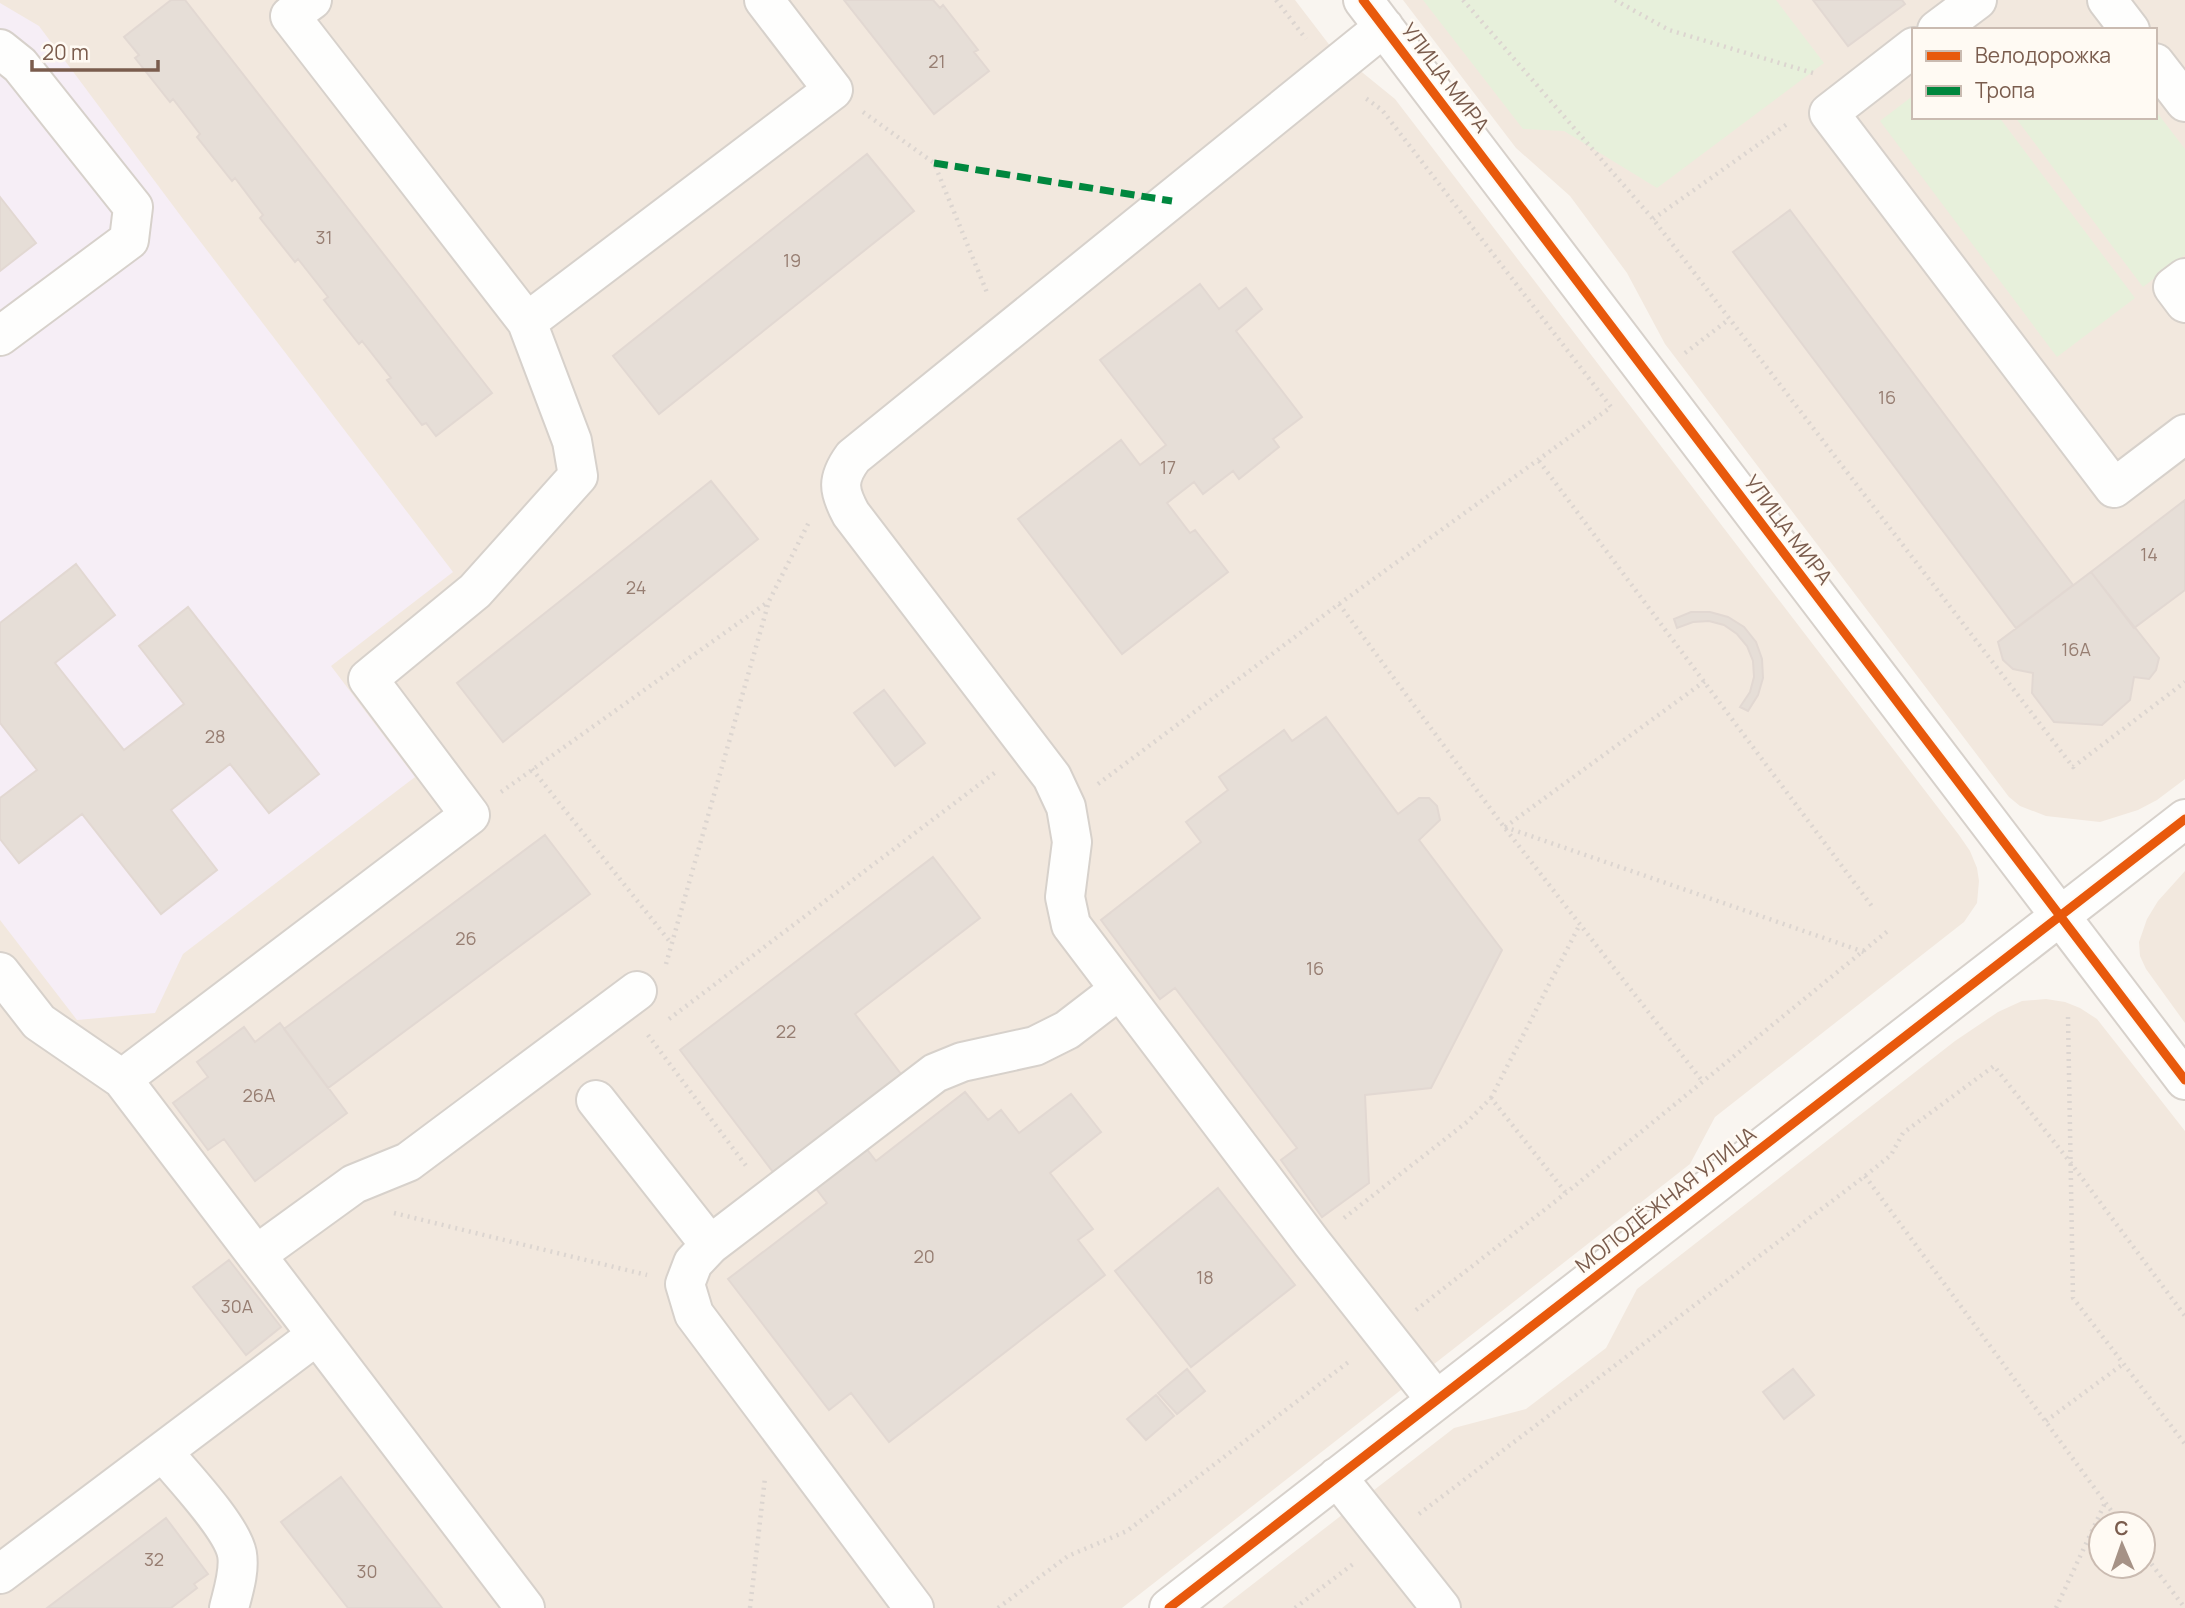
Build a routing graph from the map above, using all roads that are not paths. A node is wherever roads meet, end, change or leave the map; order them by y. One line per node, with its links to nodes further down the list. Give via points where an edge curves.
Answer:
1 (312, 0): 14 (street, via 290,16)
2 (764, 0): 14 (street, via 833,90)
3 (1977, 0): 6 (street)
4 (2107, 0): 7 (street)
5 (1373, 13): 18 (street, УЛИЦА МИРА); 20 (street, via 1331,71 853,457 841,474 842,498 850,514 1052,777 1066,807 1072,842 1065,897 1071,925)
6 (1940, 28)
7 (2128, 28)
8 (1912, 48): 16 (street, via 1829,113 2114,488)
9 (0, 49): 15 (street, via 20,65 133,207 129,240)
10 (2157, 66): 11 (street)
11 (2185, 102)
12 (2185, 278): 13 (street, via 2173,287)
13 (2185, 303)
14 (527, 322): 22 (street, via 572,441 578,476 475,591 368,679 470,816)
15 (0, 336)
16 (2185, 434)
17 (2185, 819): 18 (street, МОЛОДЁЖНАЯ УЛИЦА)
18 (2060, 915): 23 (street, УЛИЦА МИРА); 28 (street, МОЛОДЁЖНАЯ УЛИЦА)
19 (0, 972): 22 (street, via 39,1022)
20 (1119, 990): 25 (street, via 1067,1030 1035,1046 962,1062 935,1073); 28 (street)
21 (651, 994): 26 (street, via 408,1162 354,1184)
22 (122, 1079): 26 (street)
23 (2185, 1080)
24 (596, 1100): 25 (street)
25 (710, 1245): 34 (street, via 693,1263 685,1284 694,1314)
26 (256, 1255): 27 (street)
27 (317, 1335): 29 (street); 33 (street)
28 (1437, 1400): 30 (street, МОЛОДЁЖНАЯ УЛИЦА)
29 (163, 1452): 31 (street); 32 (street, via 227,1532 237,1554)
30 (1337, 1477): 35 (street, МОЛОДЁЖНАЯ УЛИЦА); 36 (street)
31 (0, 1574)
32 (229, 1608)
33 (525, 1608)
34 (914, 1608)
35 (1169, 1608)
36 (1441, 1608)

